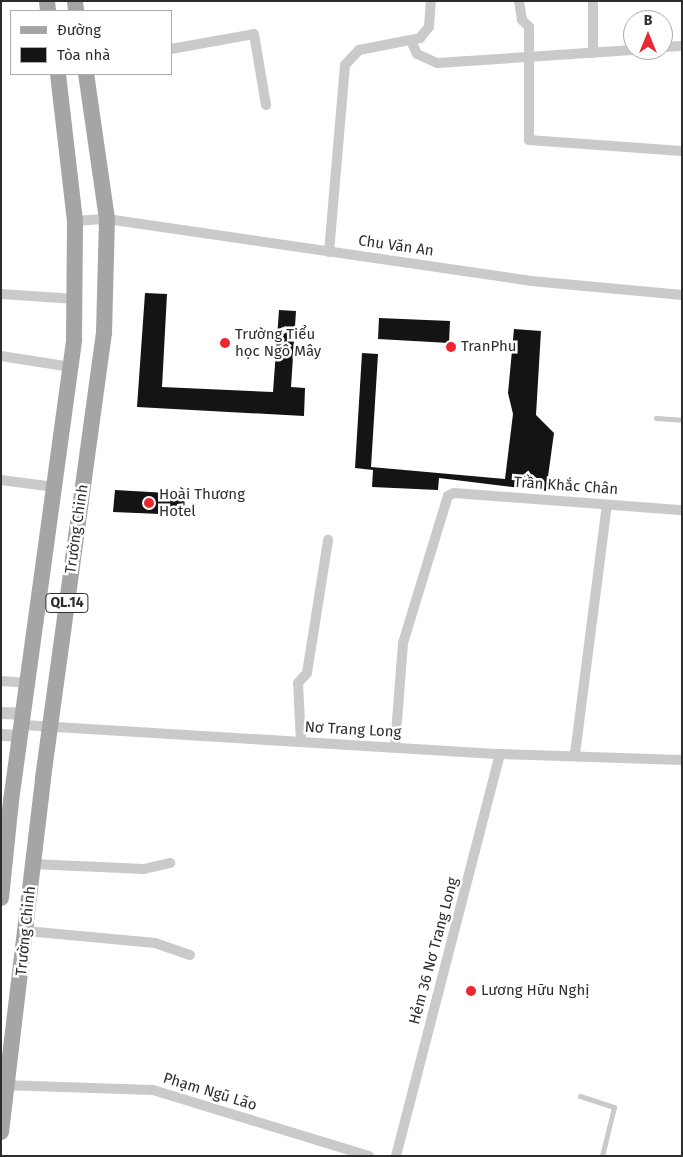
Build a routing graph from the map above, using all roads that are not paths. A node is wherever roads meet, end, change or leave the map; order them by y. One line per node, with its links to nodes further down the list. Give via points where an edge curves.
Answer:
1 (431, 1): 4 (street, via 429,27)
2 (519, 1): 8 (street, via 522,20 530,27)
3 (593, 1): 7 (street)
4 (411, 41): 8 (street, via 417,54 437,63); 15 (street, via 359,50 345,65)
5 (172, 49): 11 (street, via 254,34)
6 (623, 51): 7 (street)
7 (593, 53): 8 (street)
8 (530, 57): 12 (street, via 529,140)
9 (58, 75): 14 (main road, Trường Chinh / QL.14)
10 (86, 75): 13 (main road, Trường Chinh / QL.14)
11 (266, 105)
12 (682, 151)
13 (107, 219): 14 (street, Chu Văn An); 15 (street, Chu Văn An); 32 (main road, Trường Chinh / QL.14, via 104,333)
14 (75, 221): 18 (main road, Trường Chinh / QL.14)
15 (329, 252): 17 (street, Chu Văn An, via 531,281)
16 (1, 294): 18 (street)
17 (682, 295)
18 (75, 299): 20 (main road, Trường Chinh / QL.14)
19 (1, 356): 20 (street)
20 (71, 367): 24 (main road, Trường Chinh / QL.14)
21 (656, 418): 22 (lane)
22 (682, 420)
23 (1, 480): 24 (street)
24 (55, 487): 29 (main road, Trường Chinh / QL.14)
25 (607, 505): 26 (street, Trần Khắc Chân); 35 (street, Trần Khắc Chân, via 454,493 448,496 404,636); 37 (street)
26 (682, 510)
27 (328, 540): 34 (street, via 307,673 298,683)
28 (1, 681): 29 (street)
29 (29, 683): 31 (main road, Trường Chinh / QL.14)
30 (1, 713): 31 (street)
31 (22, 725): 32 (street, Nơ Trang Long); 33 (street); 39 (main road, Trường Chinh / QL.14)
32 (50, 726): 34 (street, Nơ Trang Long); 41 (main road, Trường Chinh / QL.14)
33 (1, 735)
34 (301, 742): 35 (street, Nơ Trang Long)
35 (395, 747): 36 (street, Nơ Trang Long)
36 (500, 754): 37 (street, Nơ Trang Long); 49 (street, Hẻm 36 Nơ Trang Long)
37 (575, 754): 38 (street, Nơ Trang Long)
38 (682, 760)
39 (6, 800): 42 (main road, Trường Chinh / QL.14)
40 (170, 863): 41 (street, via 144,869)
41 (33, 864): 43 (main road, Trường Chinh / QL.14)
42 (1, 898)
43 (26, 931): 44 (street, via 154,942); 45 (main road, Trường Chinh / QL.14)
44 (190, 955)
45 (5, 1085): 47 (main road, Trường Chinh / QL.14); 48 (street, Phạm Ngũ Lão, via 153,1090)
46 (580, 1096): 50 (lane, via 614,1107)
47 (1, 1132)
48 (364, 1155)
49 (396, 1156)
50 (602, 1156)

